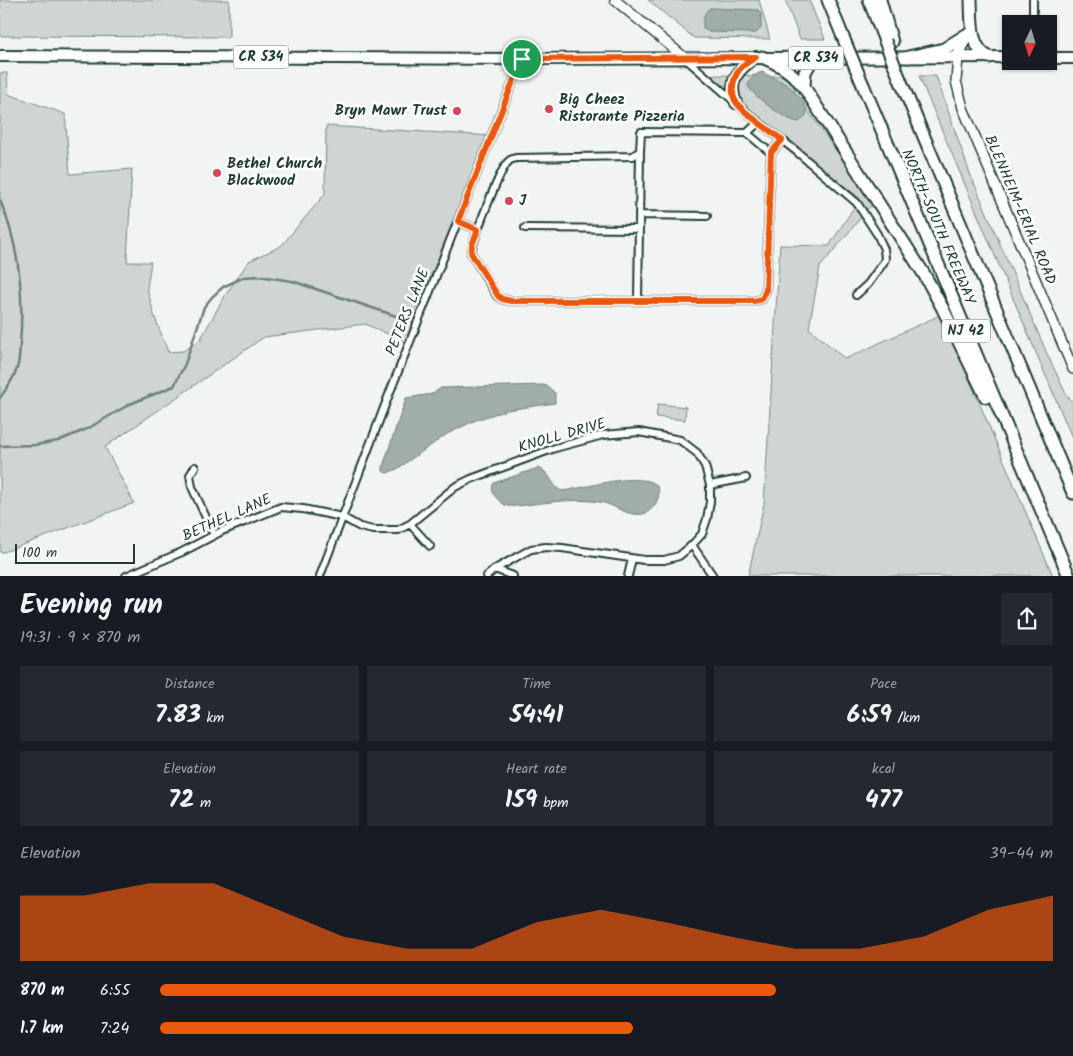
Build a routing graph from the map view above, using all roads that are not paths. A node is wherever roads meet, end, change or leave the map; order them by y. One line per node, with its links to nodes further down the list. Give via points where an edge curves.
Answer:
1 (616, 0): 17 (main road)
2 (828, 0): 42 (highway, NORTH-SOUTH FREEWAY / NJ 42, bridge)
3 (869, 0): 10 (highway, NORTH-SOUTH FREEWAY / NJ 42)
4 (880, 0): 10 (highway)
5 (971, 0): 8 (highway)
6 (1034, 0): 7 (street)
7 (1033, 15)
8 (972, 17): 9 (highway); 15 (highway, via 976,46)
9 (966, 35): 13 (highway, via 944,48); 14 (highway)
10 (889, 42): 41 (highway, NORTH-SOUTH FREEWAY / NJ 42, bridge, via 903,75 907,96)
11 (0, 56): 21 (main road, CR 534)
12 (759, 57): 17 (main road, CR 534); 18 (main road, CR 534); 22 (highway, via 782,65); 23 (main road, via 740,68 735,77)
13 (908, 57): 14 (main road, CR 534); 18 (main road, CR 534)
14 (958, 57): 15 (main road, CR 534); 37 (main road, BLENHEIM-ERIAL ROAD, via 956,81 963,108)
15 (989, 57): 16 (main road, CR 534)
16 (1002, 57)
17 (685, 58): 21 (main road, CR 534); 23 (street)
18 (813, 58): 22 (highway, via 805,72)
19 (1058, 58): 20 (main road)
20 (1073, 58)
21 (522, 59): 31 (street, PETERS LANE)
22 (804, 87): 42 (highway, via 924,274)
23 (736, 103): 24 (street)
24 (759, 122): 25 (street); 26 (street)
25 (747, 133): 27 (street, via 641,132); 28 (street)
26 (782, 140): 28 (street); 35 (street, via 856,203 877,234 885,259)
27 (640, 152): 29 (street); 34 (street, via 633,156 516,158 508,161)
28 (771, 153): 36 (street, via 766,290 762,299)
29 (639, 216): 30 (street); 33 (street)
30 (707, 216)
31 (458, 221): 34 (street); 43 (street, PETERS LANE)
32 (525, 228): 33 (street)
33 (639, 229): 36 (street)
34 (478, 230): 36 (street, via 471,253 502,299)
35 (856, 295)
36 (638, 301)
37 (1073, 369)
38 (195, 467): 45 (street, via 190,475 192,487)
39 (746, 478): 40 (street)
40 (710, 485): 44 (street, KNOLL DRIVE, via 705,466 697,453 680,440 639,432 603,435 555,448 455,486); 46 (street, KNOLL DRIVE, via 708,519 702,534)
41 (1073, 493)
42 (1035, 496): 56 (highway, NORTH-SOUTH FREEWAY / NJ 42)
43 (342, 517): 44 (street, KNOLL DRIVE, via 374,530 398,530); 45 (street, BETHEL LANE, via 304,508 281,507); 51 (street, PETERS LANE)
44 (410, 524): 47 (street)
45 (214, 535): 50 (street, BETHEL LANE)
46 (692, 545): 48 (street, KNOLL DRIVE, via 678,556 664,560); 55 (street)
47 (430, 546)
48 (632, 559): 49 (street, KNOLL DRIVE, via 546,547 531,549); 54 (street)
49 (495, 569): 52 (street, KNOLL DRIVE); 53 (street)
50 (126, 576)
51 (320, 576)
52 (487, 576)
53 (513, 576)
54 (628, 576)
55 (713, 576)
56 (1069, 576)

